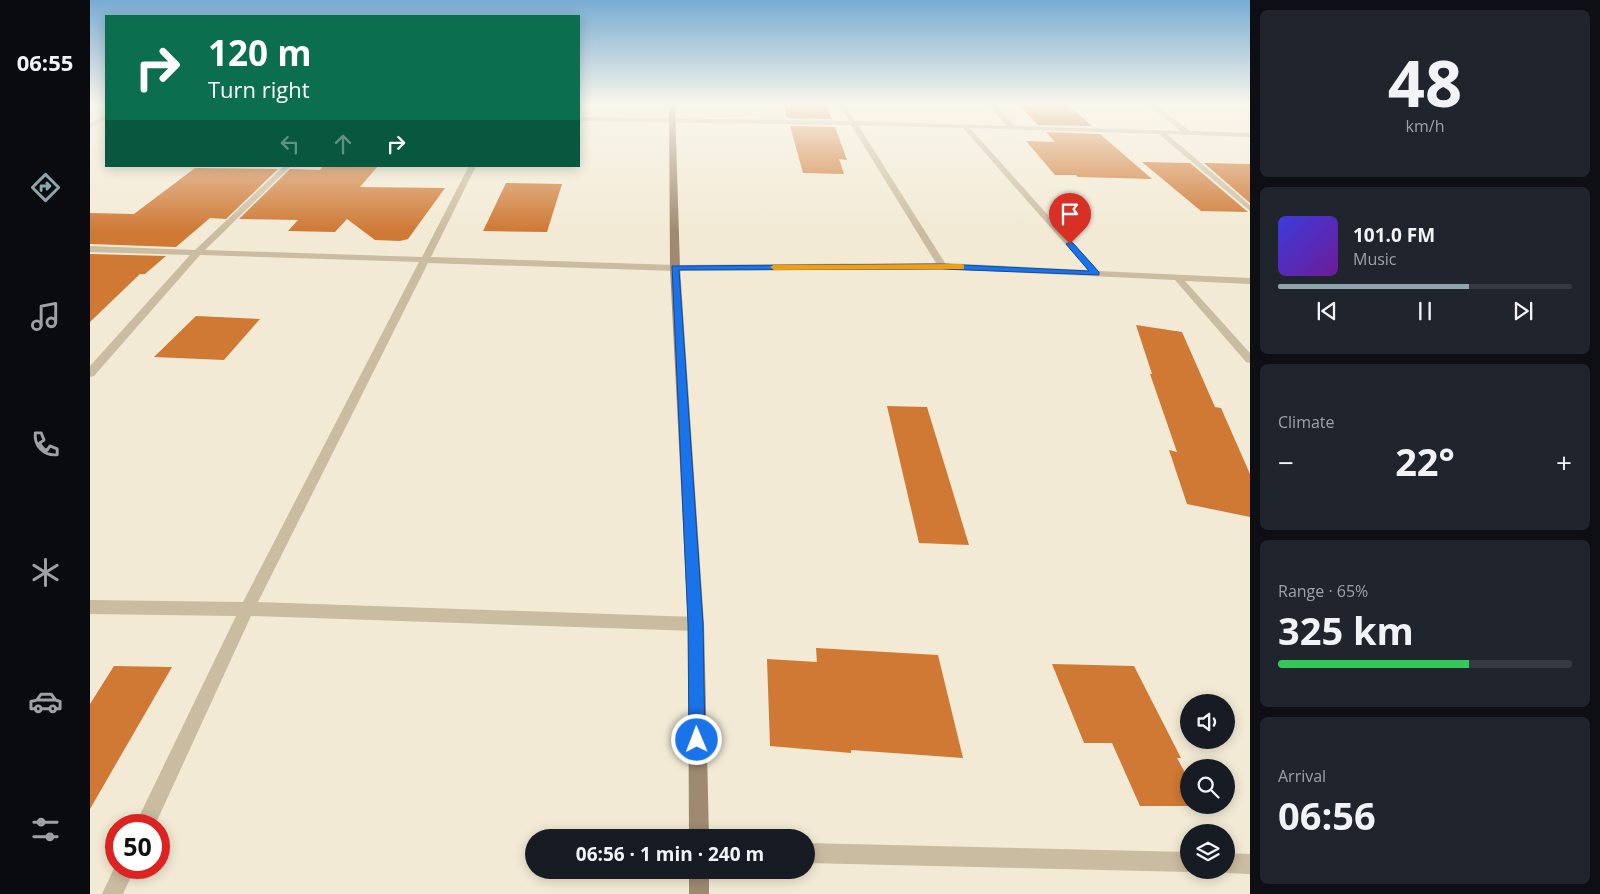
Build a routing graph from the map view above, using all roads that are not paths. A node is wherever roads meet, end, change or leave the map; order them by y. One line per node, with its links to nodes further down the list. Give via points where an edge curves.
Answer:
1 (674, 147): 12 (main road)
2 (868, 147): 11 (street)
3 (983, 147): 13 (street)
4 (1177, 147): 7 (street)
5 (287, 167): 9 (street)
6 (472, 167): 10 (street)
7 (1250, 209)
8 (90, 249): 9 (street)
9 (197, 253): 10 (street); 17 (street)
10 (425, 261): 12 (street); 19 (street)
11 (942, 266): 12 (street); 13 (street)
12 (675, 268): 20 (main road)
13 (1096, 274): 14 (street)
14 (1178, 278): 15 (street); 16 (street)
15 (1250, 281)
16 (1250, 360)
17 (90, 373)
18 (90, 607): 19 (street)
19 (247, 609): 20 (street); 21 (street)
20 (696, 624): 22 (main road)
21 (150, 814)
22 (699, 829)
23 (815, 853): 24 (street)
24 (1180, 862)
25 (1235, 863): 26 (street)
26 (1250, 864)
27 (120, 879): 29 (street)
28 (699, 879): 30 (main road)
29 (112, 894)
30 (699, 894)

